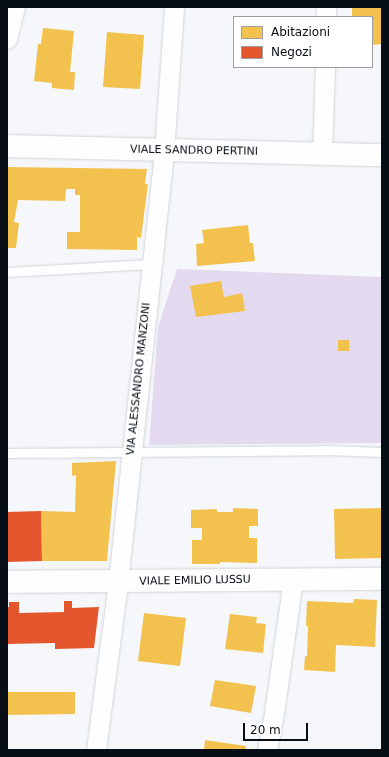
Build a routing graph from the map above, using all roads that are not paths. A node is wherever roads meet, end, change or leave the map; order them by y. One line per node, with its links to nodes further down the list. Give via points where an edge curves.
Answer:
1 (15, 7): 3 (street)
2 (174, 7): 6 (street, VIA ALESSANDRO MANZONI)
3 (7, 39)
4 (325, 68): 7 (street)
5 (7, 146): 6 (street, VIALE SANDRO PERTINI)
6 (164, 151): 7 (street, VIALE SANDRO PERTINI); 9 (street, VIA ALESSANDRO MANZONI)
7 (322, 154): 8 (street, VIALE SANDRO PERTINI)
8 (382, 155)
9 (151, 264): 10 (lane); 11 (street, VIA ALESSANDRO MANZONI)
10 (7, 272)
11 (131, 451): 12 (lane); 13 (lane); 17 (street, VIA ALESSANDRO MANZONI)
12 (382, 452)
13 (7, 453)
14 (382, 579): 15 (street, VIALE EMILIO LUSSU)
15 (293, 580): 17 (street, VIALE EMILIO LUSSU); 19 (street, via 274,713)
16 (7, 582): 17 (street, VIALE EMILIO LUSSU)
17 (118, 582): 18 (street, VIA ALESSANDRO MANZONI)
18 (96, 750)
19 (266, 750)

